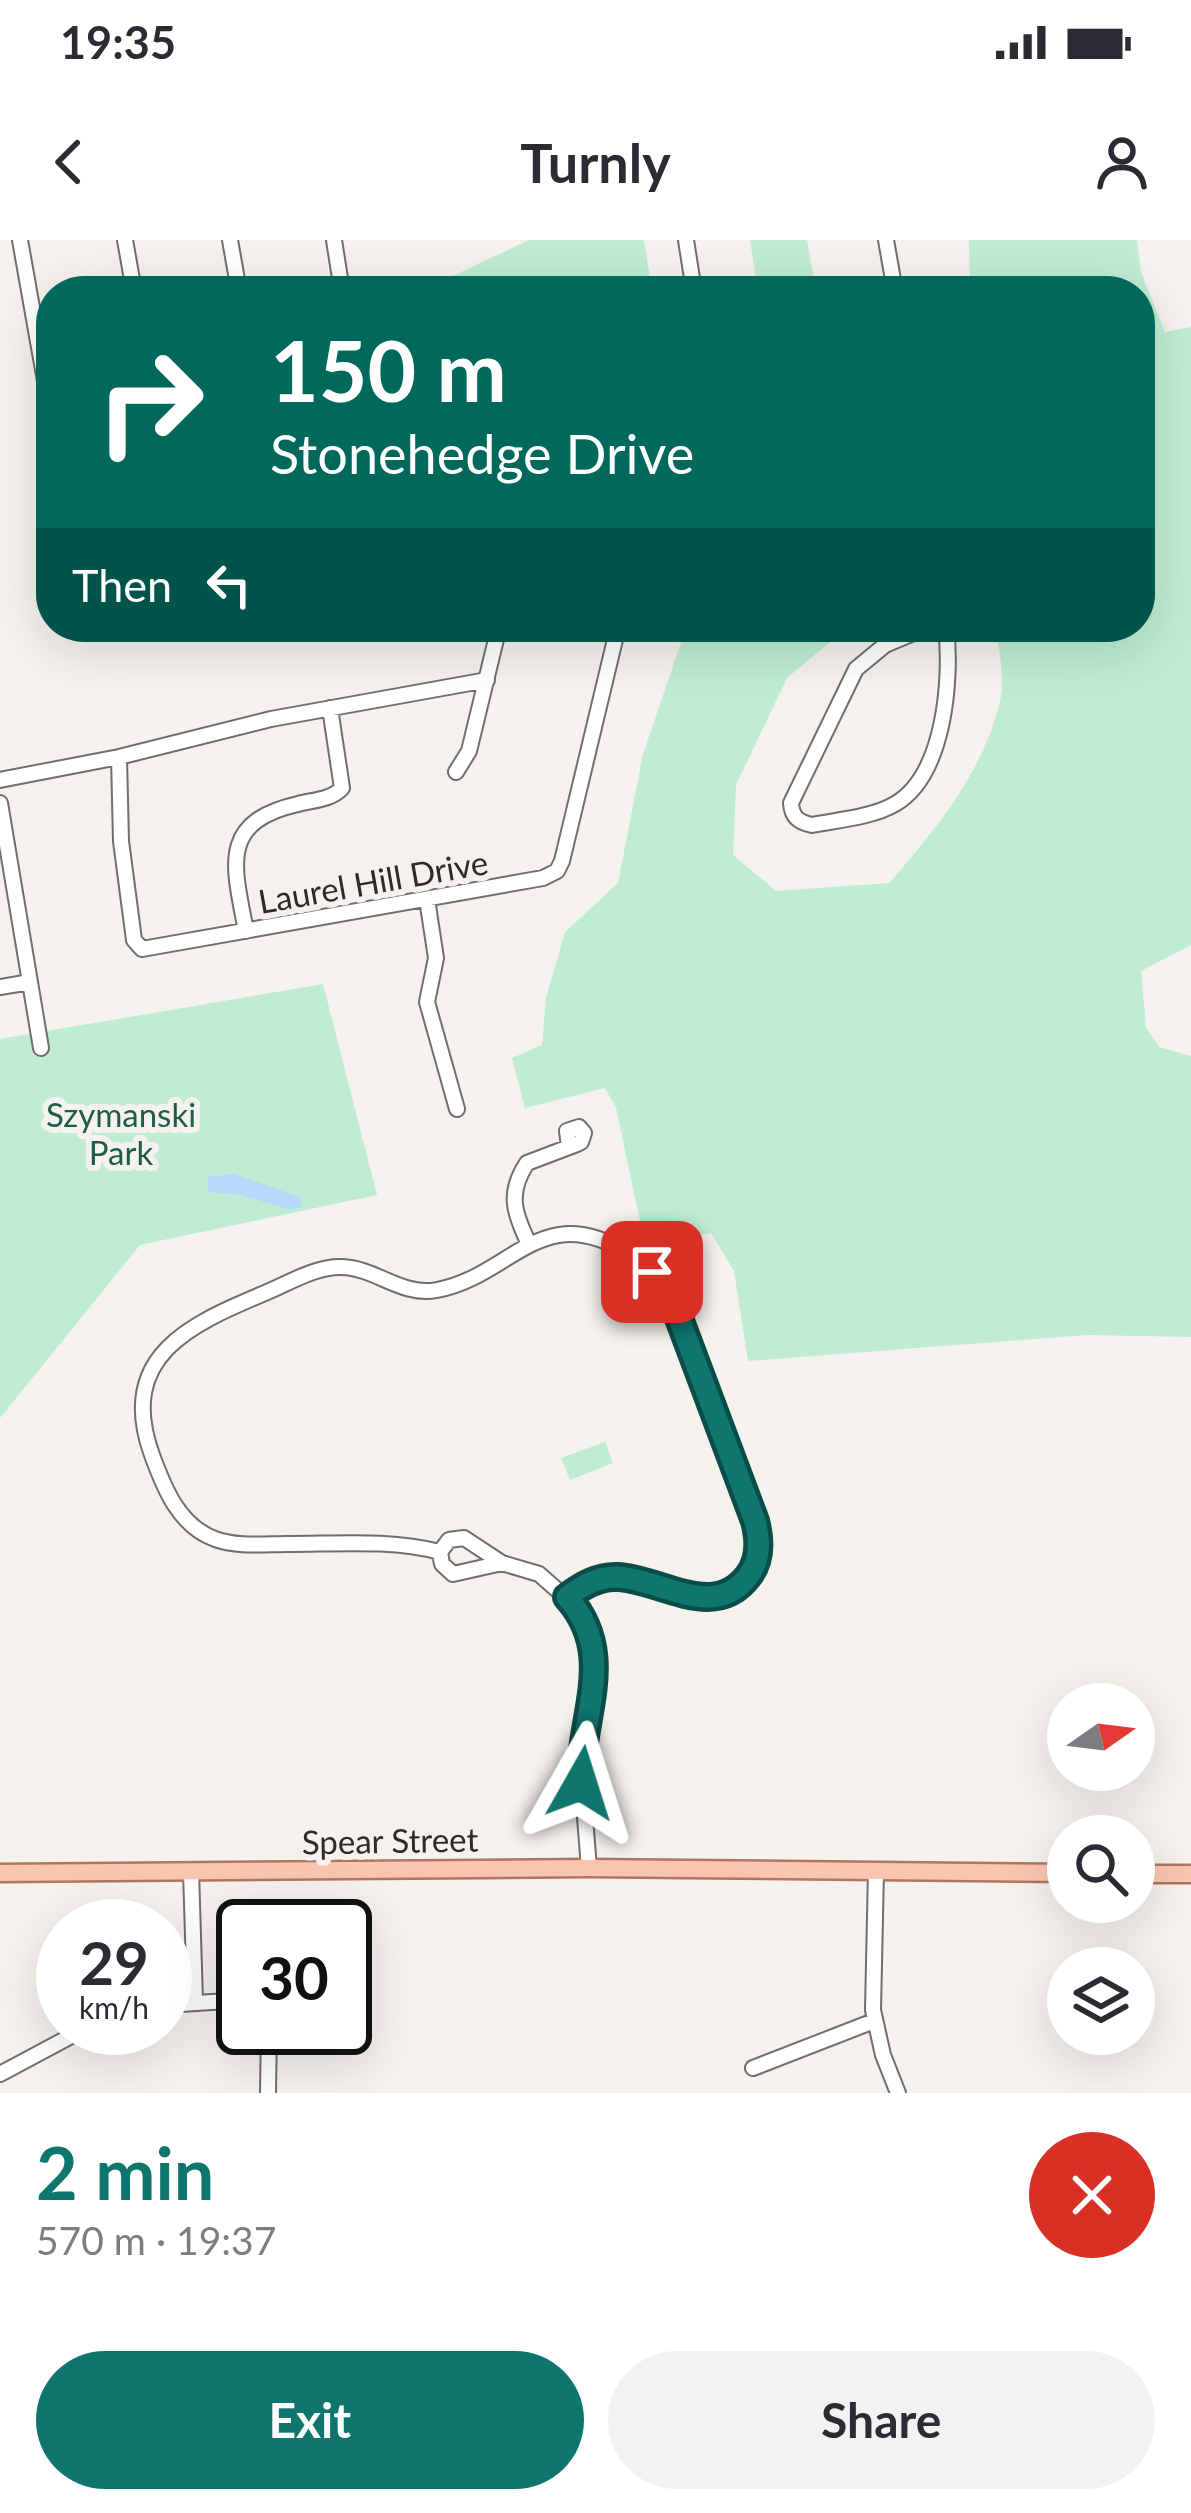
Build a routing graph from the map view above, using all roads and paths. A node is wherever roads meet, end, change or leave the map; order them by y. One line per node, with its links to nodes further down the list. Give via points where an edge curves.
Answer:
1 (20, 240): 12 (street)
2 (125, 240): 7 (street)
3 (230, 240): 8 (street)
4 (334, 240): 9 (street)
5 (686, 240): 10 (street)
6 (886, 240): 11 (street)
7 (131, 276)
8 (236, 276)
9 (340, 276)
10 (692, 276)
11 (892, 276)
12 (36, 330)
13 (496, 642): 17 (street)
14 (614, 642): 23 (street, Laurel Hill Drive, via 557,871)
15 (891, 642): 16 (street, via 856,669 791,802 802,823 891,806 920,781 938,736)
16 (947, 642)
17 (487, 680): 18 (street); 20 (street)
18 (330, 709): 19 (street); 24 (street, via 342,788 247,827 235,860)
19 (119, 757): 21 (street); 24 (street, Laurel Hill Drive, via 136,945)
20 (456, 772)
21 (0, 780)
22 (1, 813): 25 (street)
23 (427, 899): 24 (street, Laurel Hill Drive); 28 (street, via 436,958 426,998)
24 (246, 931)
25 (30, 982): 26 (street); 27 (street)
26 (0, 987)
27 (41, 1048)
28 (457, 1109)
29 (569, 1147): 30 (street, via 527,1163 515,1186 514,1209)
30 (529, 1244): 31 (street, via 436,1290 408,1289 358,1269 318,1271 185,1329 148,1383 151,1453 176,1507 201,1532 235,1544 388,1543); 33 (street, via 565,1234 594,1238 626,1252 664,1287 759,1538 748,1577 718,1596 612,1577)
31 (440, 1552): 32 (street, via 460,1538); 32 (street, via 454,1574)
32 (502, 1563): 33 (street, via 539,1574)
33 (567, 1597): 34 (street, via 596,1663 580,1766)
34 (589, 1868): 35 (main road, Spear Street); 36 (main road, Spear Street)
35 (876, 1870): 38 (main road, Spear Street); 44 (street)
36 (191, 1871): 37 (main road, Spear Street); 42 (street)
37 (0, 1873)
38 (1047, 1873)
39 (1155, 1874): 40 (main road)
40 (1191, 1874)
41 (192, 2001): 42 (street)
42 (195, 2001): 43 (street)
43 (216, 2001)
44 (874, 2021): 47 (street); 50 (street)
45 (36, 2055): 48 (street)
46 (269, 2055): 49 (street)
47 (753, 2068)
48 (0, 2074)
49 (268, 2093)
50 (898, 2093)

